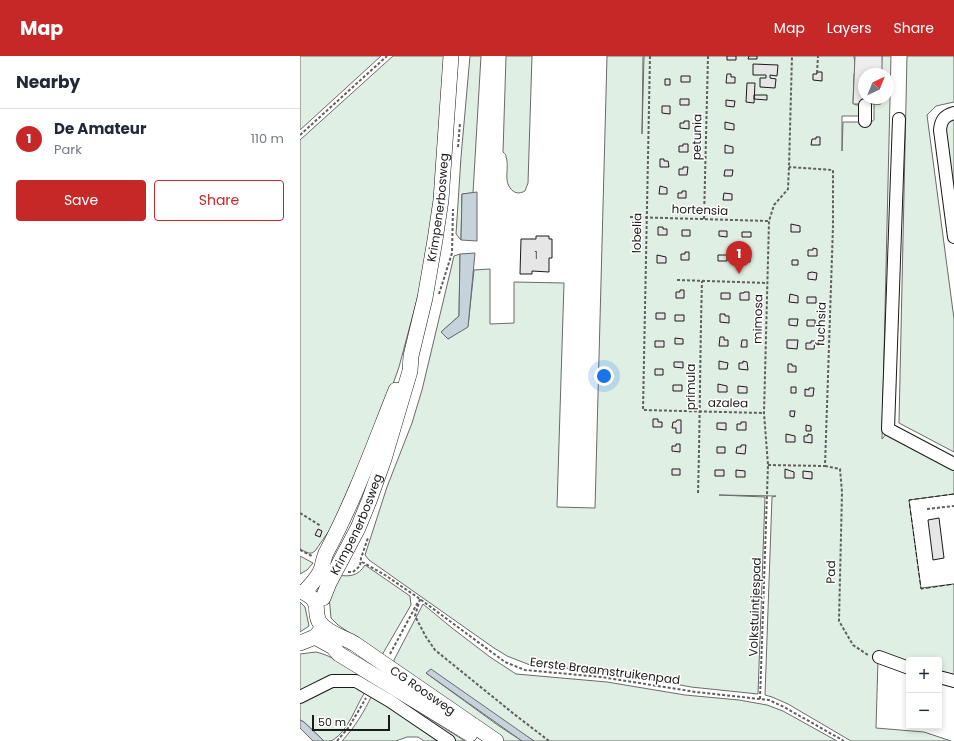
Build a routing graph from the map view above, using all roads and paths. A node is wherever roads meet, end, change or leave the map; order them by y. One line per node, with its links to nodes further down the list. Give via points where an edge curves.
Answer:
1 (387, 56): 12 (path)
2 (451, 56): 22 (main road, Krimpenerbosweg, via 441,200 425,298)
3 (650, 56): 15 (path, lobelia)
4 (708, 56): 16 (path, petunia)
5 (792, 56): 13 (path, mimosa)
6 (818, 56): 7 (path)
7 (817, 73)
8 (865, 105): 11 (street)
9 (954, 113): 18 (street, via 945,116 940,130)
10 (899, 119): 26 (street, via 888,429)
11 (865, 121)
12 (300, 135)
13 (789, 167): 17 (path, mimosa, via 788,189 774,205); 28 (path, fuchsia, via 833,170)
14 (630, 217): 15 (path, hortensia)
15 (647, 217): 16 (path, hortensia); 23 (path, lobelia)
16 (704, 219): 17 (path, hortensia)
17 (769, 221): 21 (path, mimosa)
18 (954, 237)
19 (678, 280): 20 (path)
20 (702, 281): 21 (path); 24 (path, primula)
21 (768, 283): 25 (path, mimosa)
22 (411, 356): 36 (main road, Krimpenerbosweg, via 369,461 322,561 321,570); 37 (main road, Krimpenerbosweg, via 410,371 384,459 358,528)
23 (643, 410): 24 (path, azalea)
24 (700, 411): 25 (path, azalea); 29 (path, primula)
25 (764, 413): 27 (path, mimosa)
26 (954, 464)
27 (768, 465): 28 (path); 33 (path, mimosa)
28 (825, 466): 41 (path, Pad, via 840,469 840,621 854,645 868,655)
29 (698, 493)
30 (954, 506): 31 (path)
31 (927, 509)
32 (300, 513): 34 (path)
33 (767, 516): 47 (path, Volkstuintjespad)
34 (321, 526)
35 (362, 562): 38 (path, Eerste Braamstruikenpad)
36 (303, 586): 37 (main road, via 321,594); 39 (main road, via 316,605 318,620)
37 (323, 598): 39 (main road, via 326,610)
38 (420, 599): 40 (path); 47 (path, Eerste Braamstruikenpad, via 505,662 525,670 601,677); 52 (path, via 415,616 435,650)
39 (313, 637): 50 (main road, CG Roosweg, via 316,648 339,654); 51 (main road, CG Roosweg, via 342,632 349,640)
40 (388, 656)
41 (879, 657): 42 (street)
42 (906, 667)
43 (942, 678): 44 (street)
44 (954, 681)
45 (368, 694): 48 (path, via 356,718)
46 (300, 697): 49 (street, via 332,681 356,680)
47 (760, 699): 53 (path, Eerste Braamstruikenpad, via 770,700)
48 (337, 741)
49 (449, 741)
50 (482, 741)
51 (496, 741)
52 (550, 741)
53 (844, 741)

